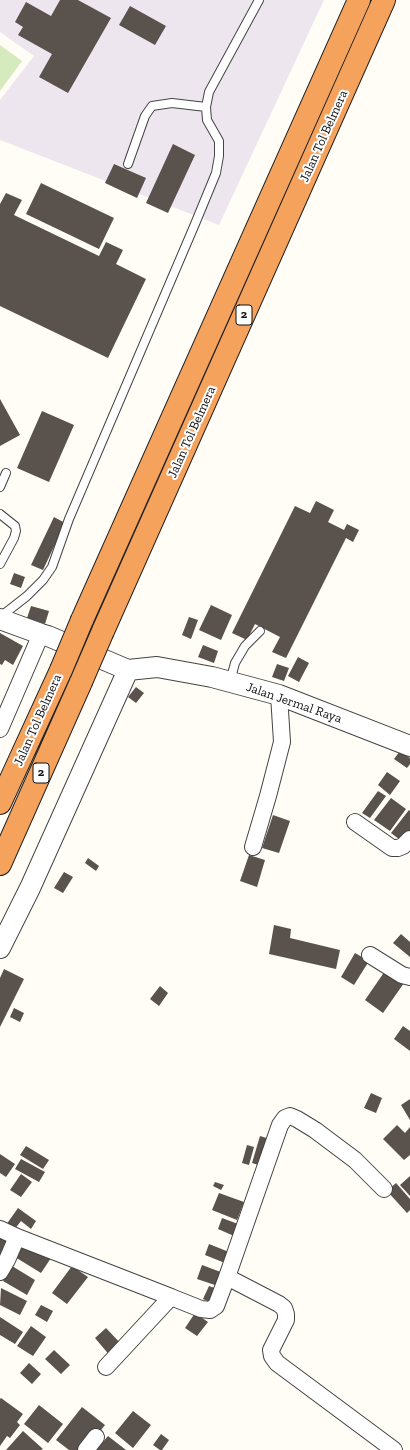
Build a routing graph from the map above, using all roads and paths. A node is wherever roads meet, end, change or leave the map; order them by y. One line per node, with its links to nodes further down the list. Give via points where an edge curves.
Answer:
1 (259, 0): 4 (lane, via 209,92)
2 (359, 0): 18 (highway, Jalan Tol Belmera / 2, bridge)
3 (384, 0): 22 (highway, Jalan Tol Belmera / 2, bridge)
4 (206, 107): 5 (lane, via 172,103 152,106 144,116); 10 (lane, via 207,120 219,141 216,174 69,519 52,566 27,596)
5 (128, 164)
6 (6, 473): 7 (lane)
7 (0, 487)
8 (0, 514): 9 (lane, via 15,526 16,531)
9 (0, 564)
10 (0, 618): 12 (street)
11 (260, 631): 14 (lane, via 245,646 235,663)
12 (44, 635): 13 (street); 16 (street)
13 (128, 670): 14 (street, Jalan Jermal Raya, via 157,667); 23 (street, via 30,888)
14 (230, 682): 15 (street, Jalan Jermal Raya)
15 (279, 695): 17 (street, Jalan Jermal Raya); 21 (street, via 282,742)
16 (0, 729)
17 (410, 746)
18 (0, 803)
19 (355, 822): 20 (street, via 392,848 404,846)
20 (410, 839)
21 (253, 847)
22 (0, 864)
23 (0, 948)
24 (370, 955): 25 (street, via 402,975)
25 (410, 976)
26 (384, 1189): 30 (street, via 355,1160 315,1130 290,1116 284,1118)
27 (0, 1229): 28 (street)
28 (16, 1237): 29 (street); 31 (street)
29 (0, 1272)
30 (227, 1277): 31 (street, via 216,1306 210,1310); 35 (street, via 284,1308 286,1320 271,1350 277,1363)
31 (171, 1297): 32 (street)
32 (106, 1367)
33 (96, 1436): 34 (street)
34 (86, 1450)
35 (394, 1450)

